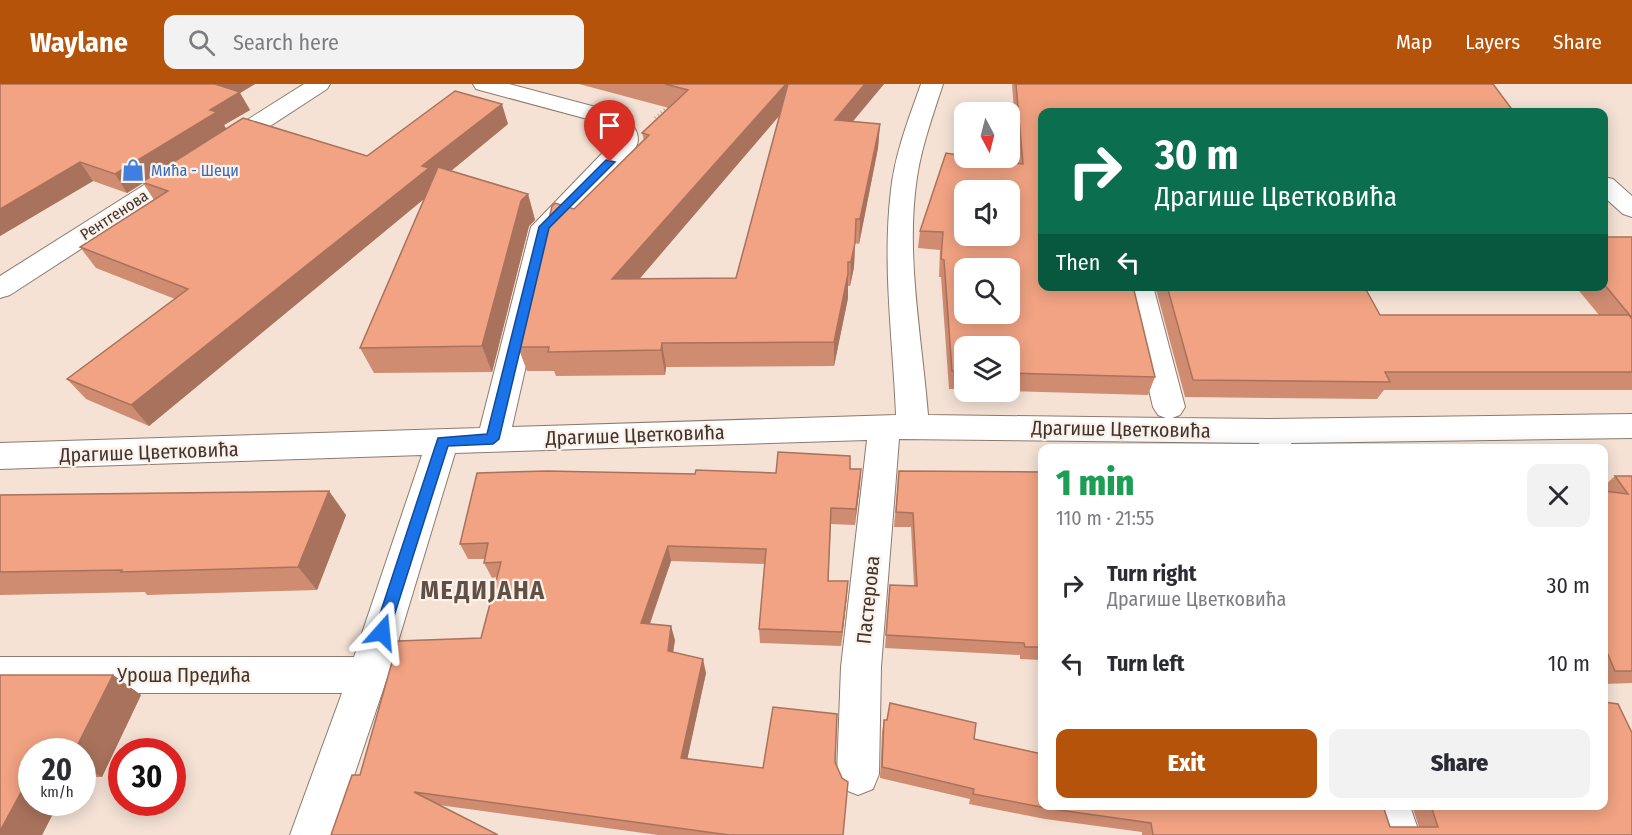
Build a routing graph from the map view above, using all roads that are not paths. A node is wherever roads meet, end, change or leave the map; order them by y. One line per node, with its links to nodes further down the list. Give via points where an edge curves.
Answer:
1 (320, 84): 4 (street, Рентгенова)
2 (484, 84): 9 (street, via 569,97 623,125 627,135 626,146 544,227)
3 (932, 84): 8 (street, Пастерова, via 903,188)
4 (0, 289)
5 (1140, 291): 6 (street)
6 (1169, 407)
7 (1632, 426): 10 (street, Драгише Цветковића)
8 (898, 427): 9 (street, Драгише Цветковића); 10 (street, Драгише Цветковића); 15 (street, Пастерова, via 861,667)
9 (493, 439): 11 (street, Драгише Цветковића)
10 (1274, 440)
11 (443, 441): 12 (street, Драгише Цветковића); 14 (street)
12 (0, 456)
13 (0, 675): 14 (street, Уроша Предића)
14 (368, 675): 17 (street)
15 (858, 774)
16 (1390, 810): 18 (street)
17 (312, 835)
18 (1398, 835)

